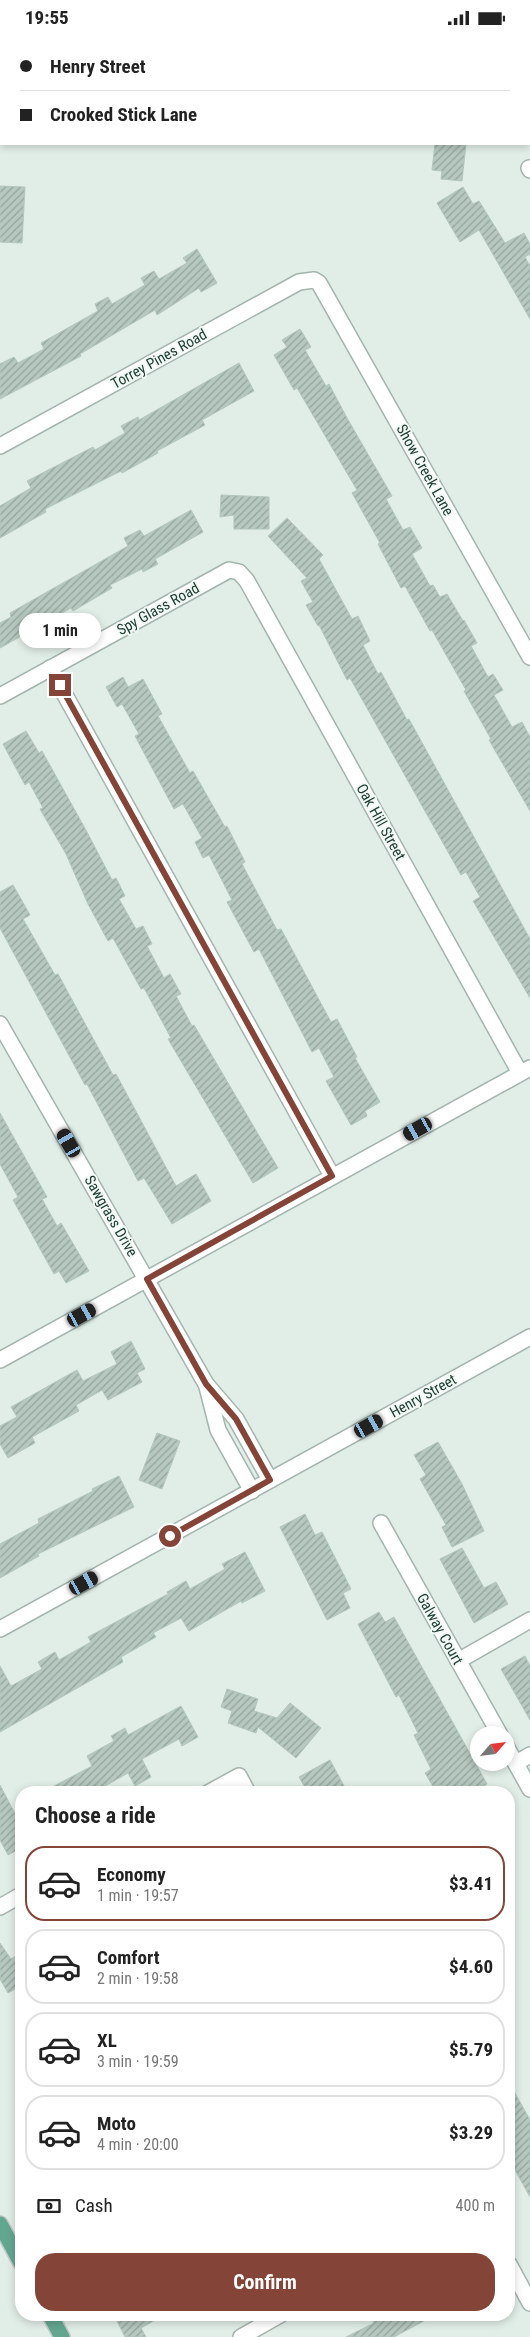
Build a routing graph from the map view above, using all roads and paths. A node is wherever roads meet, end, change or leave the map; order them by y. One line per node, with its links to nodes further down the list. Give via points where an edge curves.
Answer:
1 (319, 283): 2 (street, Torrey Pines Road, via 314,280 293,285); 4 (street, Show Creek Lane)
2 (0, 446)
3 (239, 572): 5 (street, Spy Glass Road, via 229,571); 8 (street, Oak Hill Street)
4 (530, 657)
5 (50, 668): 6 (street, Spy Glass Road); 9 (street)
6 (0, 696)
7 (0, 1024): 10 (street, Sawgrass Drive)
8 (525, 1070): 9 (street)
9 (332, 1176): 10 (street)
10 (147, 1279): 12 (street); 13 (street, Sawgrass Drive)
11 (530, 1337): 14 (street, Henry Street)
12 (0, 1360)
13 (206, 1384): 14 (street, Sawgrass Drive, via 236,1419); 15 (street, Sawgrass Drive, via 218,1430)
14 (270, 1480): 15 (street, Henry Street)
15 (252, 1491): 18 (street, Henry Street)
16 (382, 1523): 19 (street, Galway Court)
17 (530, 1620): 19 (street)
18 (0, 1629)
19 (458, 1661): 20 (street, Galway Court)
20 (495, 1726)
21 (530, 1755): 22 (street)
22 (516, 1763): 25 (street)
23 (220, 1786): 24 (street, via 238,1776)
24 (244, 1786)
25 (530, 1789)
26 (15, 1898): 27 (street)
27 (0, 1907)
28 (0, 2224): 29 (main road)
29 (15, 2252)
30 (515, 2275): 31 (street)
31 (530, 2303)
32 (53, 2321): 34 (main road)
33 (269, 2321): 35 (street)
34 (62, 2337)
35 (241, 2337)

